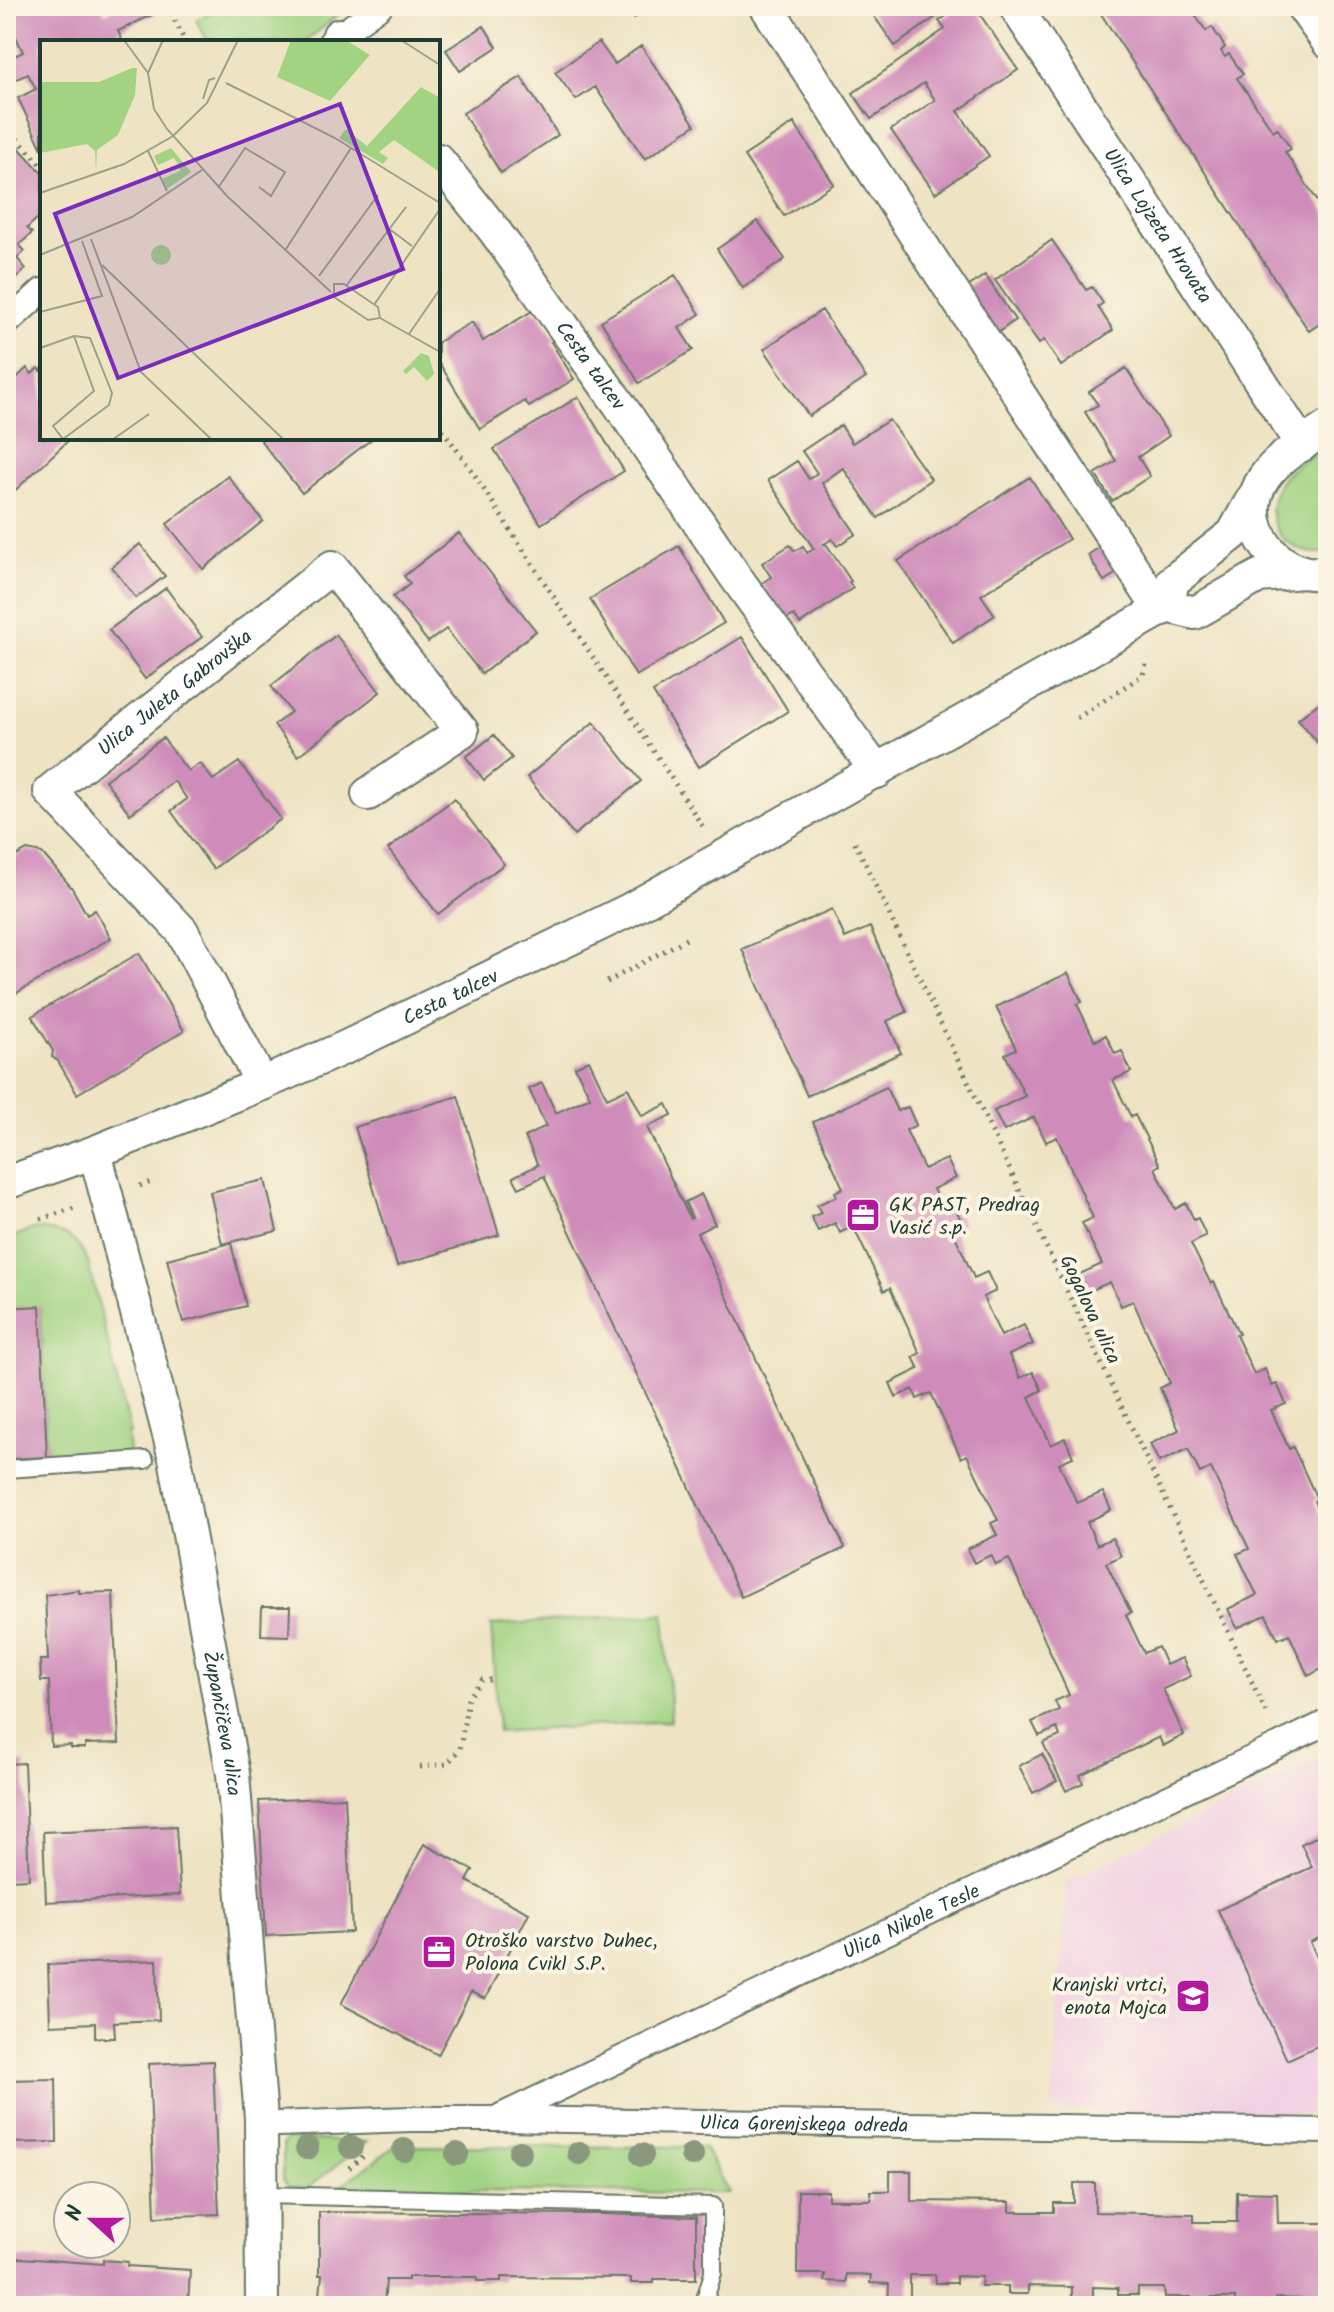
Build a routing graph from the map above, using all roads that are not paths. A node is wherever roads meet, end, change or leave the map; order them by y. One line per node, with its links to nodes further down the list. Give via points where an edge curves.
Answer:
1 (380, 6): 5 (street)
2 (766, 6): 13 (street)
3 (1015, 6): 10 (street, Ulica Lojzeta Hrovata)
4 (1302, 6): 6 (street)
5 (338, 40)
6 (1328, 42)
7 (440, 162): 14 (street, Cesta talcev, via 619,404)
8 (40, 293): 9 (street)
9 (6, 324)
10 (1315, 436): 11 (street, via 1282,459)
11 (1253, 498): 12 (street, via 1257,530 1274,556); 13 (street, via 1233,534 1173,581)
12 (1315, 572): 13 (street, via 1259,576 1195,613)
13 (1164, 608): 14 (street, Cesta talcev)
14 (877, 772): 16 (street, Cesta talcev, via 629,910)
15 (368, 794): 16 (street, Ulica Juleta Gabrovška, via 462,731 332,567 50,791 182,931)
16 (262, 1084): 17 (street, Cesta talcev)
17 (95, 1152): 18 (street, Cesta talcev); 25 (street, Župančičeva ulica, via 175,1458 233,1774 261,2118)
18 (6, 1183)
19 (145, 1460): 20 (lane)
20 (6, 1469)
21 (1328, 1722): 22 (street, Ulica Nikole Tesle)
22 (495, 2119): 23 (street, Ulica Gorenjskega odreda); 24 (street, Ulica Gorenjskega odreda)
23 (278, 2124)
24 (1328, 2131)
25 (262, 2195): 26 (street, Župančičeva ulica); 27 (lane, via 713,2206 713,2273)
26 (262, 2306)
27 (703, 2306)

